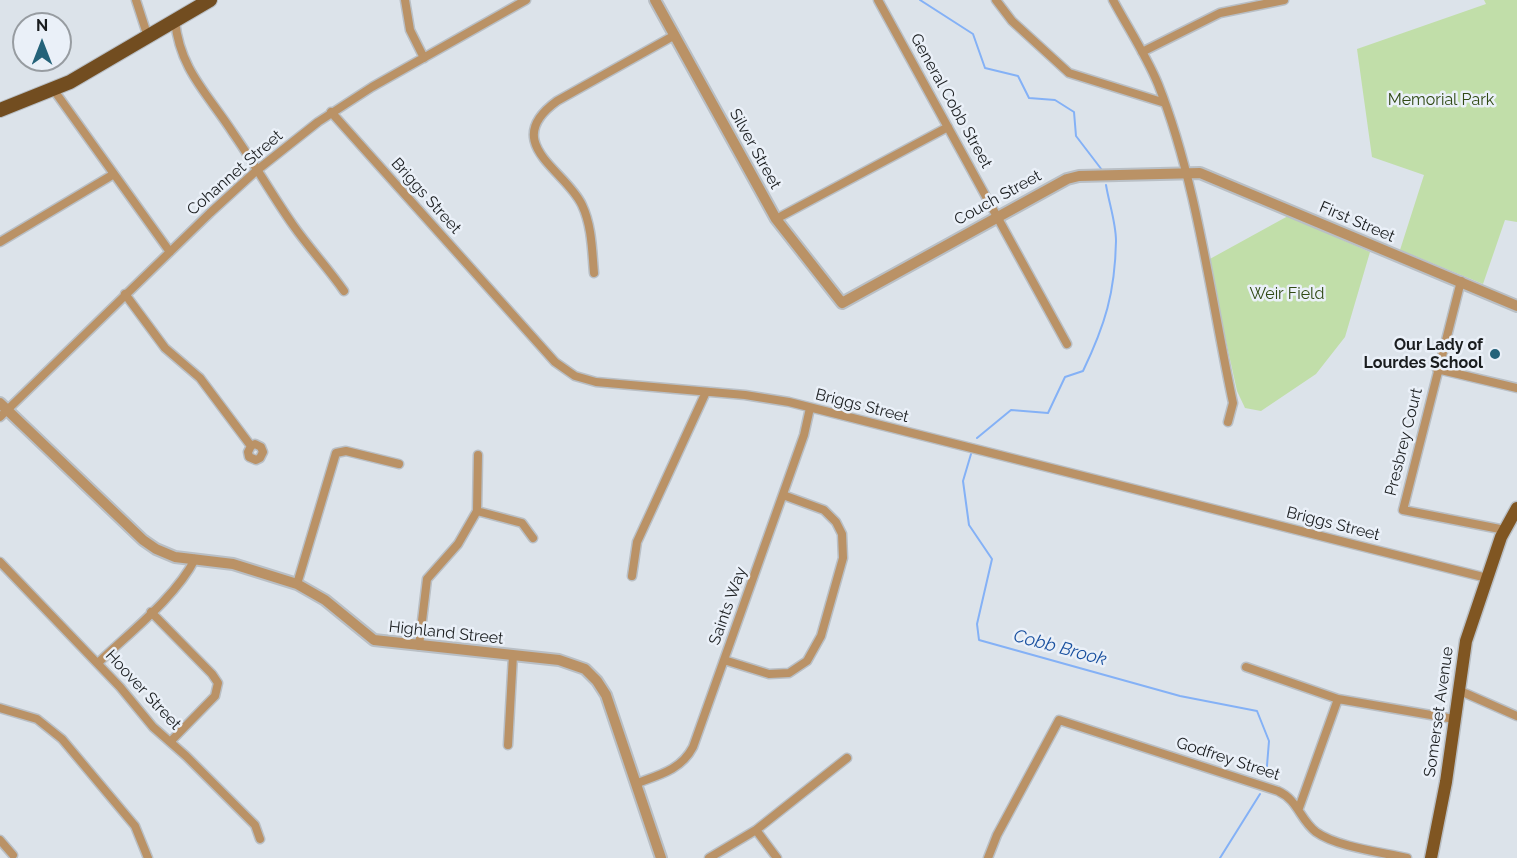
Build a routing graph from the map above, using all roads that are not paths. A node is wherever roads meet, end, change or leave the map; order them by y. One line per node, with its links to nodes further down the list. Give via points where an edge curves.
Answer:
1 (136, 0): 14 (street)
2 (210, 0): 12 (highway)
3 (405, 0): 16 (street, via 410,30)
4 (526, 0): 16 (street, Cohannet Street)
5 (655, 0): 13 (street, Silver Street)
6 (878, 0): 21 (street, General Cobb Street)
7 (996, 0): 18 (street, via 1012,21 1069,73)
8 (1113, 0): 15 (street)
9 (1230, 0): 11 (street)
10 (1284, 0): 11 (street)
11 (1228, 10): 15 (street)
12 (175, 21): 14 (highway); 22 (street, via 177,44 194,78)
13 (675, 35): 26 (street, Silver Street); 29 (street, via 557,101 537,123 535,138 542,159 583,207)
14 (148, 37): 17 (highway)
15 (1142, 52): 18 (street)
16 (424, 58): 20 (street, Cohannet Street)
17 (53, 89): 19 (highway); 24 (street)
18 (1165, 103): 23 (street)
19 (0, 110)
20 (331, 112): 22 (street, Cohannet Street); 38 (street, Briggs Street, via 561,368 596,382)
21 (948, 127): 25 (street, General Cobb Street); 26 (street)
22 (256, 171): 28 (street, Cohannet Street); 31 (street)
23 (1184, 171): 25 (street, Couch Street, via 1073,177); 30 (street, First Street, via 1200,172); 41 (street, via 1233,403)
24 (114, 174): 27 (street); 28 (street)
25 (996, 216): 33 (street, Couch Street); 35 (street, General Cobb Street)
26 (776, 219): 33 (street, Silver Street)
27 (0, 242)
28 (170, 252): 32 (street, Cohannet Street)
29 (594, 273)
30 (1461, 281): 34 (street, First Street); 36 (street, Presbrey Court)
31 (344, 291)
32 (125, 294): 40 (street, Cohannet Street); 42 (street, via 165,348 200,378)
33 (842, 303)
34 (1517, 306)
35 (1067, 344)
36 (1437, 369): 37 (street); 48 (street, Presbrey Court, via 1403,510)
37 (1517, 388)
38 (706, 392): 39 (street, Briggs Street, via 771,398); 52 (street, via 637,542)
39 (810, 408): 45 (street, Saints Way); 53 (street, Briggs Street)
40 (2, 410): 50 (street, Highland Street, via 142,540 175,557)
41 (1228, 422)
42 (251, 446)
43 (478, 455): 47 (street)
44 (399, 464): 54 (street, via 346,451 336,453)
45 (783, 495): 58 (street, Saints Way); 58 (street, via 824,510 842,534 843,558 821,636 807,661 789,673 769,674)
46 (1517, 508): 48 (main road, Somerset Avenue)
47 (477, 511): 49 (street, via 522,523); 56 (street, via 458,544 427,579)
48 (1510, 526): 53 (main road, Somerset Avenue)
49 (533, 538)
50 (195, 559): 54 (street, Highland Street, via 233,564); 55 (street)
51 (0, 562): 59 (street, Hoover Street)
52 (632, 576)
53 (1487, 578): 61 (main road, Somerset Avenue, via 1464,648)
54 (297, 584): 56 (street, Highland Street, via 325,600 367,637 383,643)
55 (151, 612): 59 (street); 66 (street, via 212,674 218,687 212,700)
56 (419, 646): 57 (street, Highland Street)
57 (513, 655): 67 (street); 69 (street, Highland Street, via 568,662 585,669 597,681 612,708)
58 (724, 660): 69 (street, Saints Way, via 689,755 671,771)
59 (98, 663): 66 (street, Hoover Street)
60 (1246, 667): 62 (street)
61 (1458, 690): 64 (street); 65 (main road, Somerset Avenue)
62 (1338, 699): 65 (street); 70 (street)
63 (0, 708): 75 (street, via 37,719 62,739 135,826)
64 (1517, 716)
65 (1455, 719): 81 (main road, Somerset Avenue)
66 (170, 742): 72 (street, Hoover Street, via 255,825)
67 (508, 746)
68 (847, 758): 71 (street)
69 (637, 783): 76 (street, Highland Street)
70 (1299, 808): 79 (street, Godfrey Street, via 1278,791 1059,720); 80 (street, Godfrey Street, via 1308,824 1323,836)
71 (756, 830): 77 (street); 78 (street)
72 (260, 839)
73 (0, 840): 74 (street)
74 (12, 855)
75 (148, 858)
76 (661, 858)
77 (709, 858)
78 (777, 858)
79 (988, 858)
80 (1407, 858)
81 (1431, 858)

